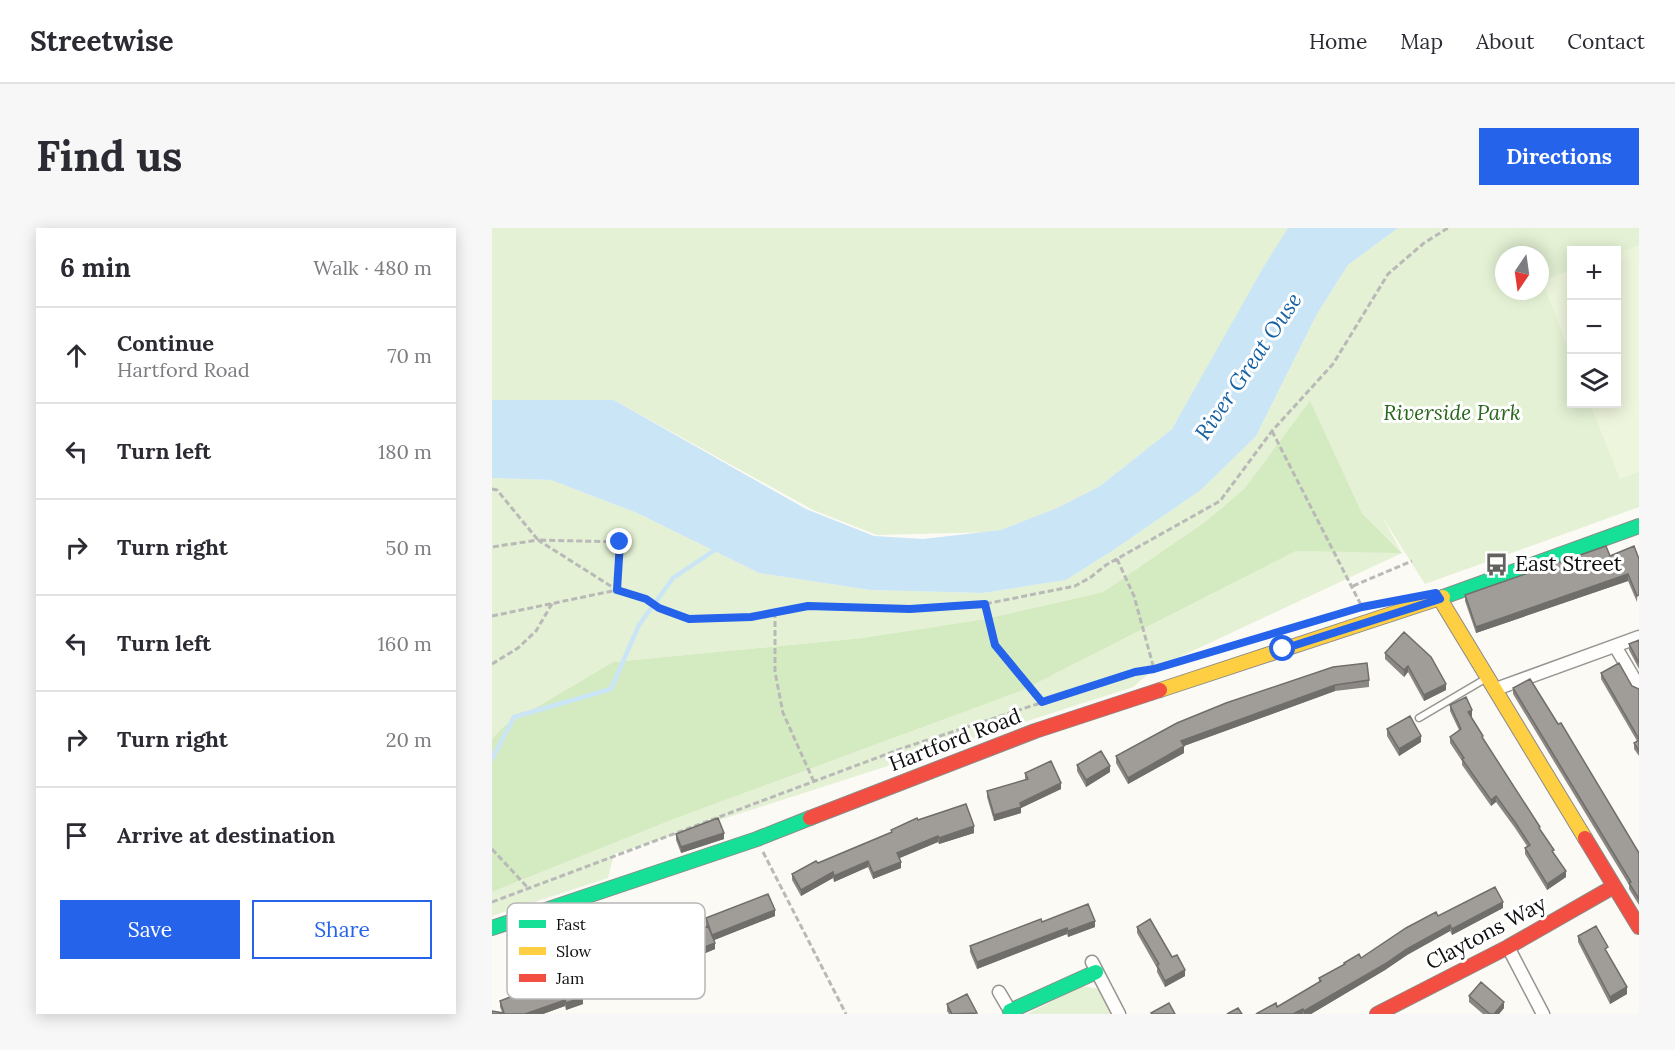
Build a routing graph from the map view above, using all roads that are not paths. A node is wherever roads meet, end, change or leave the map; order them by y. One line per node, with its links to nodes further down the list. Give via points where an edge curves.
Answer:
1 (1639, 526): 2 (main road, Hartford Road)
2 (1440, 599): 5 (main road); 10 (main road, Hartford Road, via 1035,731 757,839)
3 (1639, 637): 4 (street)
4 (1615, 646): 6 (street); 7 (street)
5 (1488, 677): 7 (main road); 8 (lane)
6 (1639, 687)
7 (1496, 689): 9 (main road)
8 (1419, 718)
9 (1613, 887): 12 (main road); 14 (main road, Claytons Way)
10 (566, 903)
11 (507, 923): 13 (main road, Hartford Road)
12 (1639, 927)
13 (492, 928)
14 (1509, 946): 19 (main road, Claytons Way); 20 (street)
15 (1094, 967): 17 (main road); 18 (street)
16 (999, 992): 17 (street)
17 (1011, 1013)
18 (1119, 1014)
19 (1377, 1014)
20 (1543, 1014)

